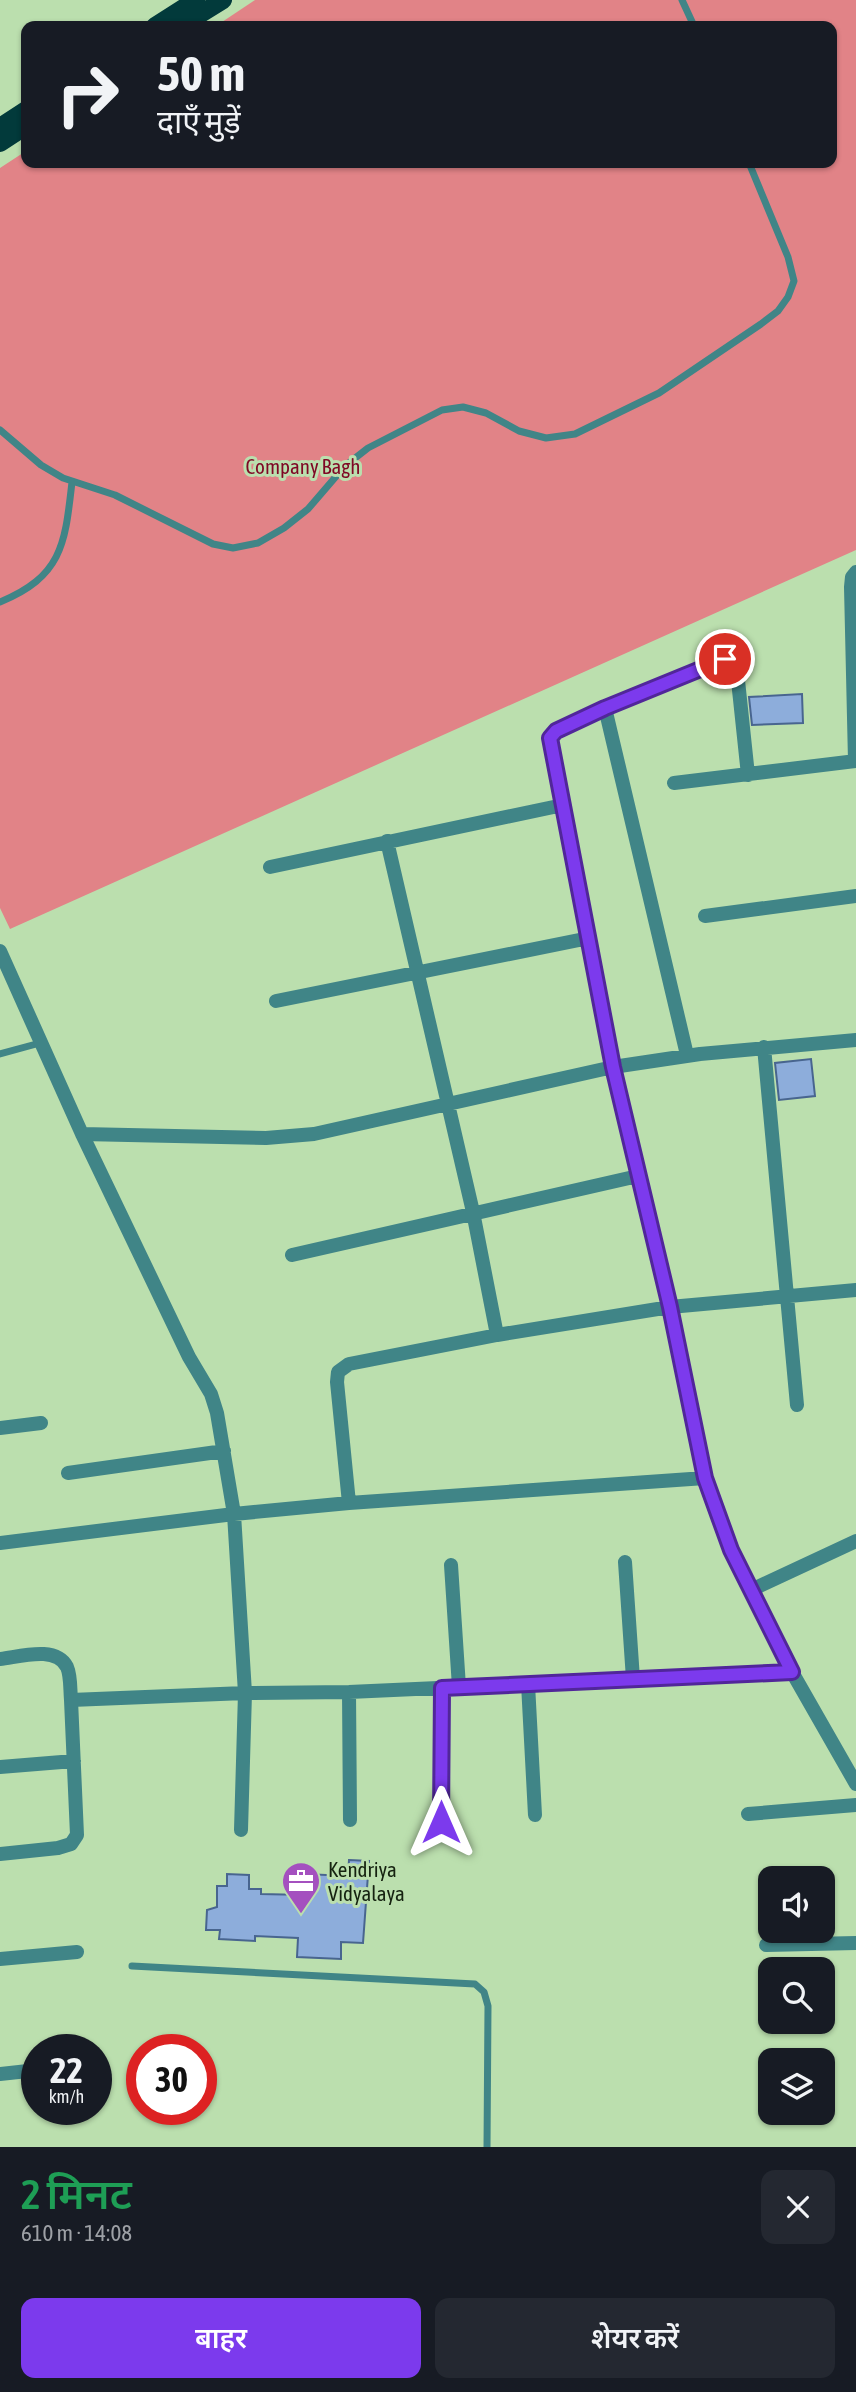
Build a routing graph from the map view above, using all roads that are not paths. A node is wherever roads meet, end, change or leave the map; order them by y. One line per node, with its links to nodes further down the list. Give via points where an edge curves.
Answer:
1 (196, 0): 4 (main road)
2 (223, 0): 5 (main road)
3 (682, 0): 6 (lane)
4 (163, 21)
5 (189, 21)
6 (692, 21)
7 (21, 113): 8 (main road)
8 (0, 127)
9 (21, 129): 10 (main road)
10 (0, 143)
11 (751, 168): 13 (lane, via 788,257 794,281 788,297 761,324 659,393 614,417 575,434 545,438 463,407 442,410 368,448 284,528 258,543 233,548 214,544 115,495)
12 (0, 430): 13 (lane, via 41,466)
13 (72, 482): 15 (lane, via 67,529 58,558 40,578)
14 (856, 572): 17 (street, via 850,587)
15 (0, 602)
16 (605, 708): 18 (street, via 725,659 732,662 737,671); 20 (street, via 551,734); 33 (street)
17 (855, 761): 18 (street)
18 (748, 775): 19 (street)
19 (674, 783)
20 (563, 805): 21 (street); 25 (street)
21 (387, 841): 22 (street); 27 (street)
22 (270, 867)
23 (856, 896): 24 (street)
24 (705, 916)
25 (589, 938): 27 (street); 34 (street)
26 (0, 951): 30 (street)
27 (417, 972): 28 (street); 35 (street)
28 (276, 1001)
29 (856, 1040): 31 (street)
30 (41, 1042): 32 (lane); 36 (street)
31 (764, 1047): 33 (street); 41 (street)
32 (0, 1054)
33 (687, 1055): 34 (street)
34 (613, 1067): 35 (street); 37 (street)
35 (448, 1104): 36 (street, via 291,1136); 38 (street)
36 (82, 1133): 47 (street, via 211,1394)
37 (638, 1176): 38 (street); 42 (street)
38 (473, 1212): 39 (street); 43 (street)
39 (292, 1255)
40 (856, 1290): 41 (street)
41 (787, 1296): 42 (street); 44 (street)
42 (670, 1307): 43 (street); 49 (street)
43 (497, 1335): 50 (street, via 342,1367 337,1382)
44 (797, 1405)
45 (41, 1423): 46 (street)
46 (0, 1429)
47 (224, 1451): 48 (street); 51 (street)
48 (68, 1473)
49 (705, 1478): 50 (street); 56 (street)
50 (349, 1503): 51 (street)
51 (234, 1514): 53 (street); 64 (street)
52 (856, 1541): 56 (street)
53 (0, 1543)
54 (625, 1562): 59 (street)
55 (451, 1565): 61 (street)
56 (751, 1590): 58 (street)
57 (0, 1659): 65 (street, via 54,1655 62,1659 68,1670)
58 (792, 1672): 59 (street); 68 (street)
59 (633, 1679): 60 (street)
60 (528, 1684): 61 (street); 71 (street)
61 (459, 1687): 62 (street)
62 (442, 1688): 63 (street); 73 (street)
63 (349, 1692): 64 (street); 72 (street)
64 (245, 1693): 65 (street); 74 (street)
65 (71, 1700): 66 (street)
66 (74, 1761): 67 (street); 75 (street, via 77,1835 71,1844)
67 (0, 1767)
68 (856, 1784)
69 (856, 1805): 70 (street)
70 (748, 1814)
71 (535, 1815)
72 (350, 1821)
73 (441, 1822)
74 (241, 1830)
75 (0, 1854)
76 (856, 1943): 77 (street)
77 (766, 1945)
78 (77, 1952): 79 (street)
79 (0, 1959)
80 (132, 1966): 83 (lane, via 475,1984 484,1992 488,2006)
81 (21, 2072): 82 (street)
82 (0, 2074)
83 (487, 2147)

